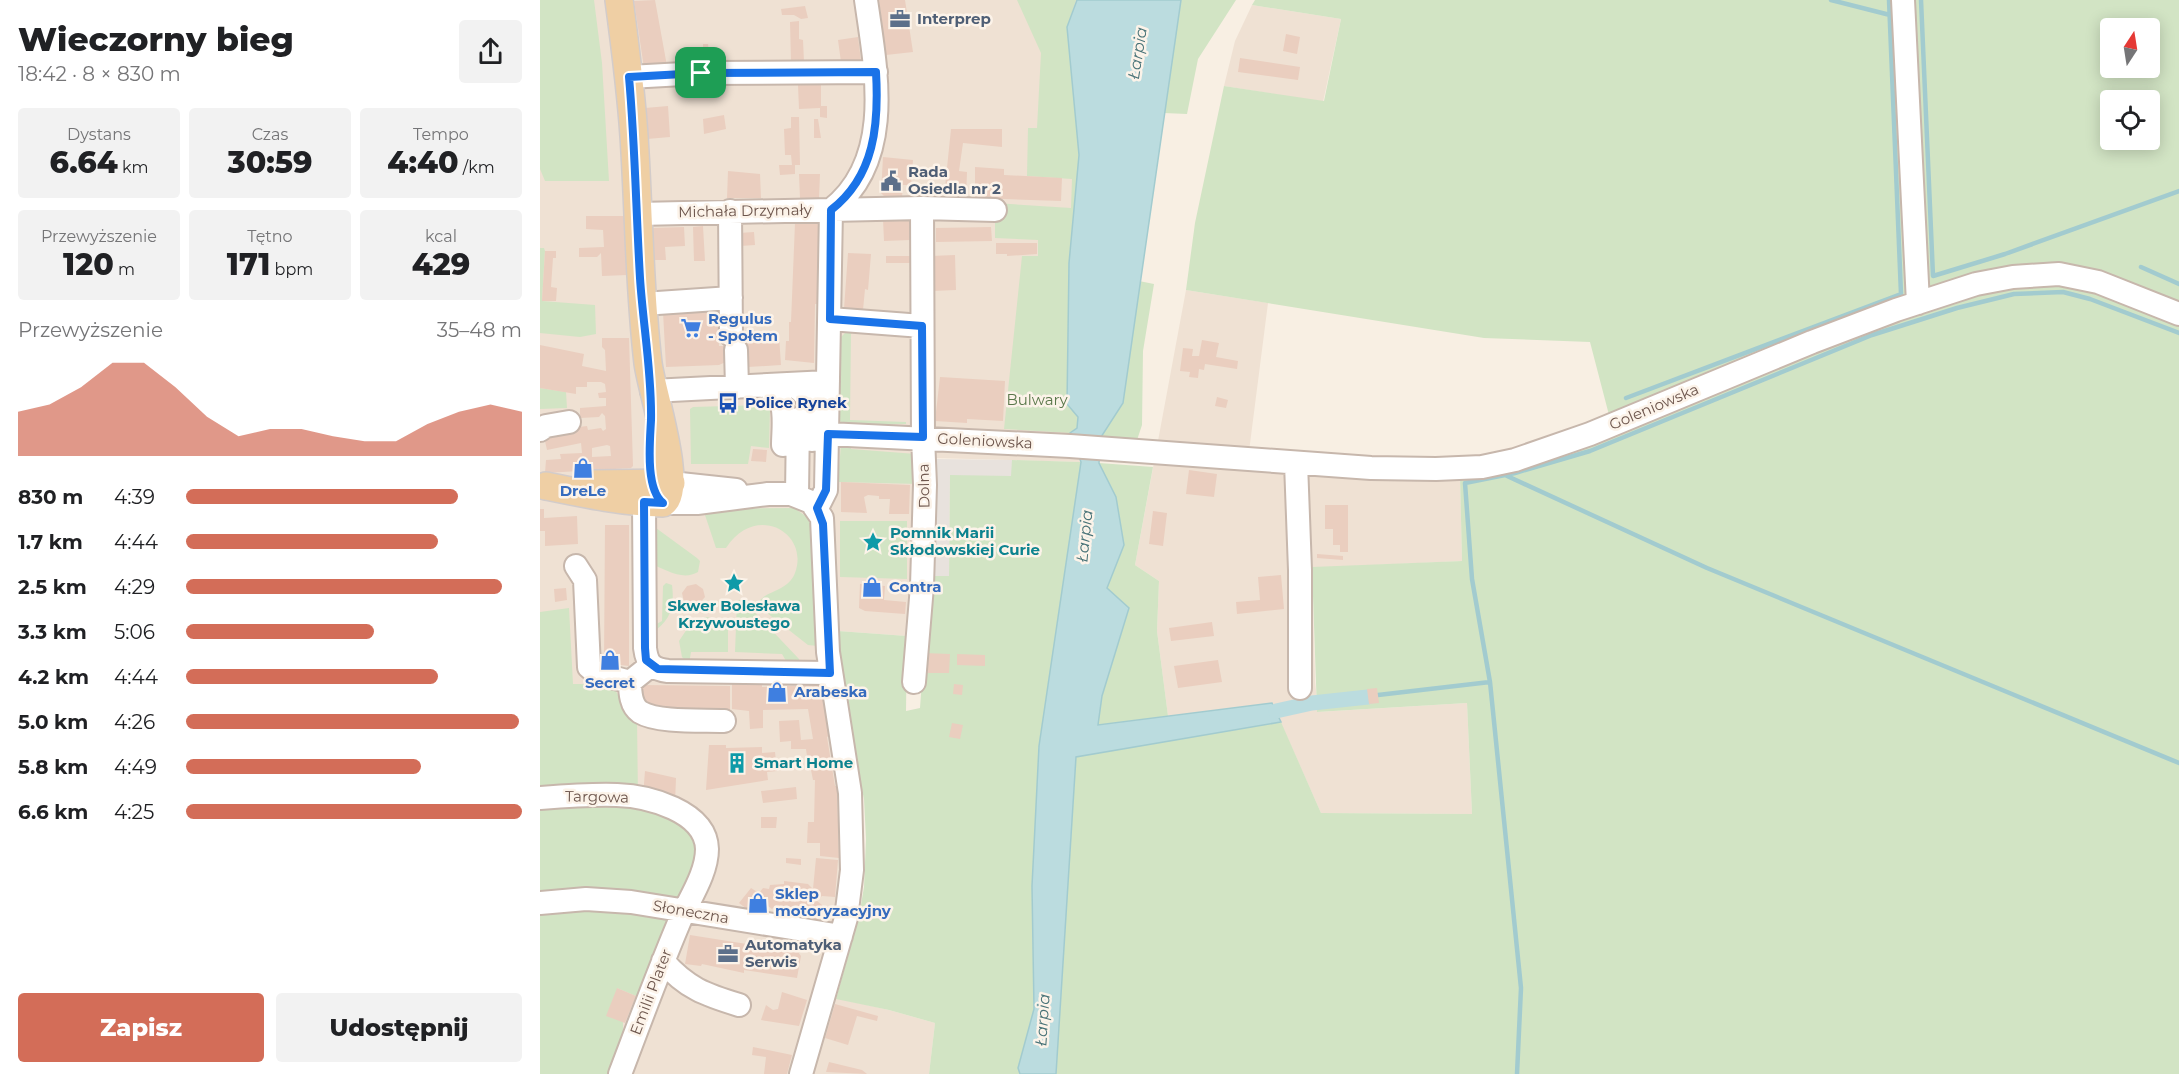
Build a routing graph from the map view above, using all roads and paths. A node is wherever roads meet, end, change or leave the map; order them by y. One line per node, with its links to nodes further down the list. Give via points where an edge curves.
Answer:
1 (619, 0): 5 (main road)
2 (866, 0): 4 (street)
3 (1903, 0): 12 (street)
4 (876, 72): 5 (street); 7 (street, via 872,152 847,198)
5 (629, 77): 10 (main road)
6 (922, 208): 7 (street, Michała Drzymały); 8 (street, Michała Drzymały); 16 (street, Dolna)
7 (831, 210): 9 (street, Michała Drzymały); 15 (street)
8 (995, 210)
9 (730, 211): 10 (street, Michała Drzymały); 11 (street)
10 (638, 214): 13 (main road)
11 (731, 298): 13 (street); 19 (street)
12 (1918, 303): 14 (street, Goleniowska, via 1976,284 2059,274 2098,282); 25 (street, Goleniowska, via 1515,460 1482,467 1436,469)
13 (643, 304): 20 (main road)
14 (2179, 314)
15 (830, 319): 16 (street); 17 (street)
16 (922, 326): 24 (street, Dolna)
17 (828, 382): 18 (street); 23 (street)
18 (775, 385): 19 (street); 28 (street, via 805,393 812,410)
19 (737, 387): 20 (street)
20 (652, 391): 27 (main road, via 650,444)
21 (569, 422): 22 (street)
22 (540, 430)
23 (828, 434): 24 (street, Goleniowska); 28 (street, via 826,490)
24 (923, 437): 25 (street, Goleniowska); 33 (street, Dolna, via 926,485)
25 (1296, 463): 34 (street)
26 (543, 486): 27 (main road, via 624,483); 27 (main road, via 617,500)
27 (658, 493): 28 (street, via 697,503); 30 (street, via 645,648)
28 (795, 499): 31 (street, via 823,524)
29 (576, 566): 32 (street, via 585,580 589,667 596,673)
30 (650, 666): 31 (street, via 668,671); 32 (street)
31 (830, 673): 39 (street, via 848,776 852,828 852,884)
32 (630, 682): 35 (street, via 630,697 639,711 654,717)
33 (914, 682)
34 (1300, 688)
35 (724, 721)
36 (540, 798): 38 (street, Targowa, via 619,795 662,804 691,818 701,829 707,850 705,866)
37 (540, 903): 38 (street, Słoneczna, via 607,899)
38 (684, 911): 39 (street, Słoneczna); 40 (street, Emilii Plater)
39 (841, 936): 43 (street)
40 (663, 961): 41 (street, via 678,978 706,995); 42 (street, Emilii Plater)
41 (739, 1005)
42 (620, 1074)
43 (801, 1074)

